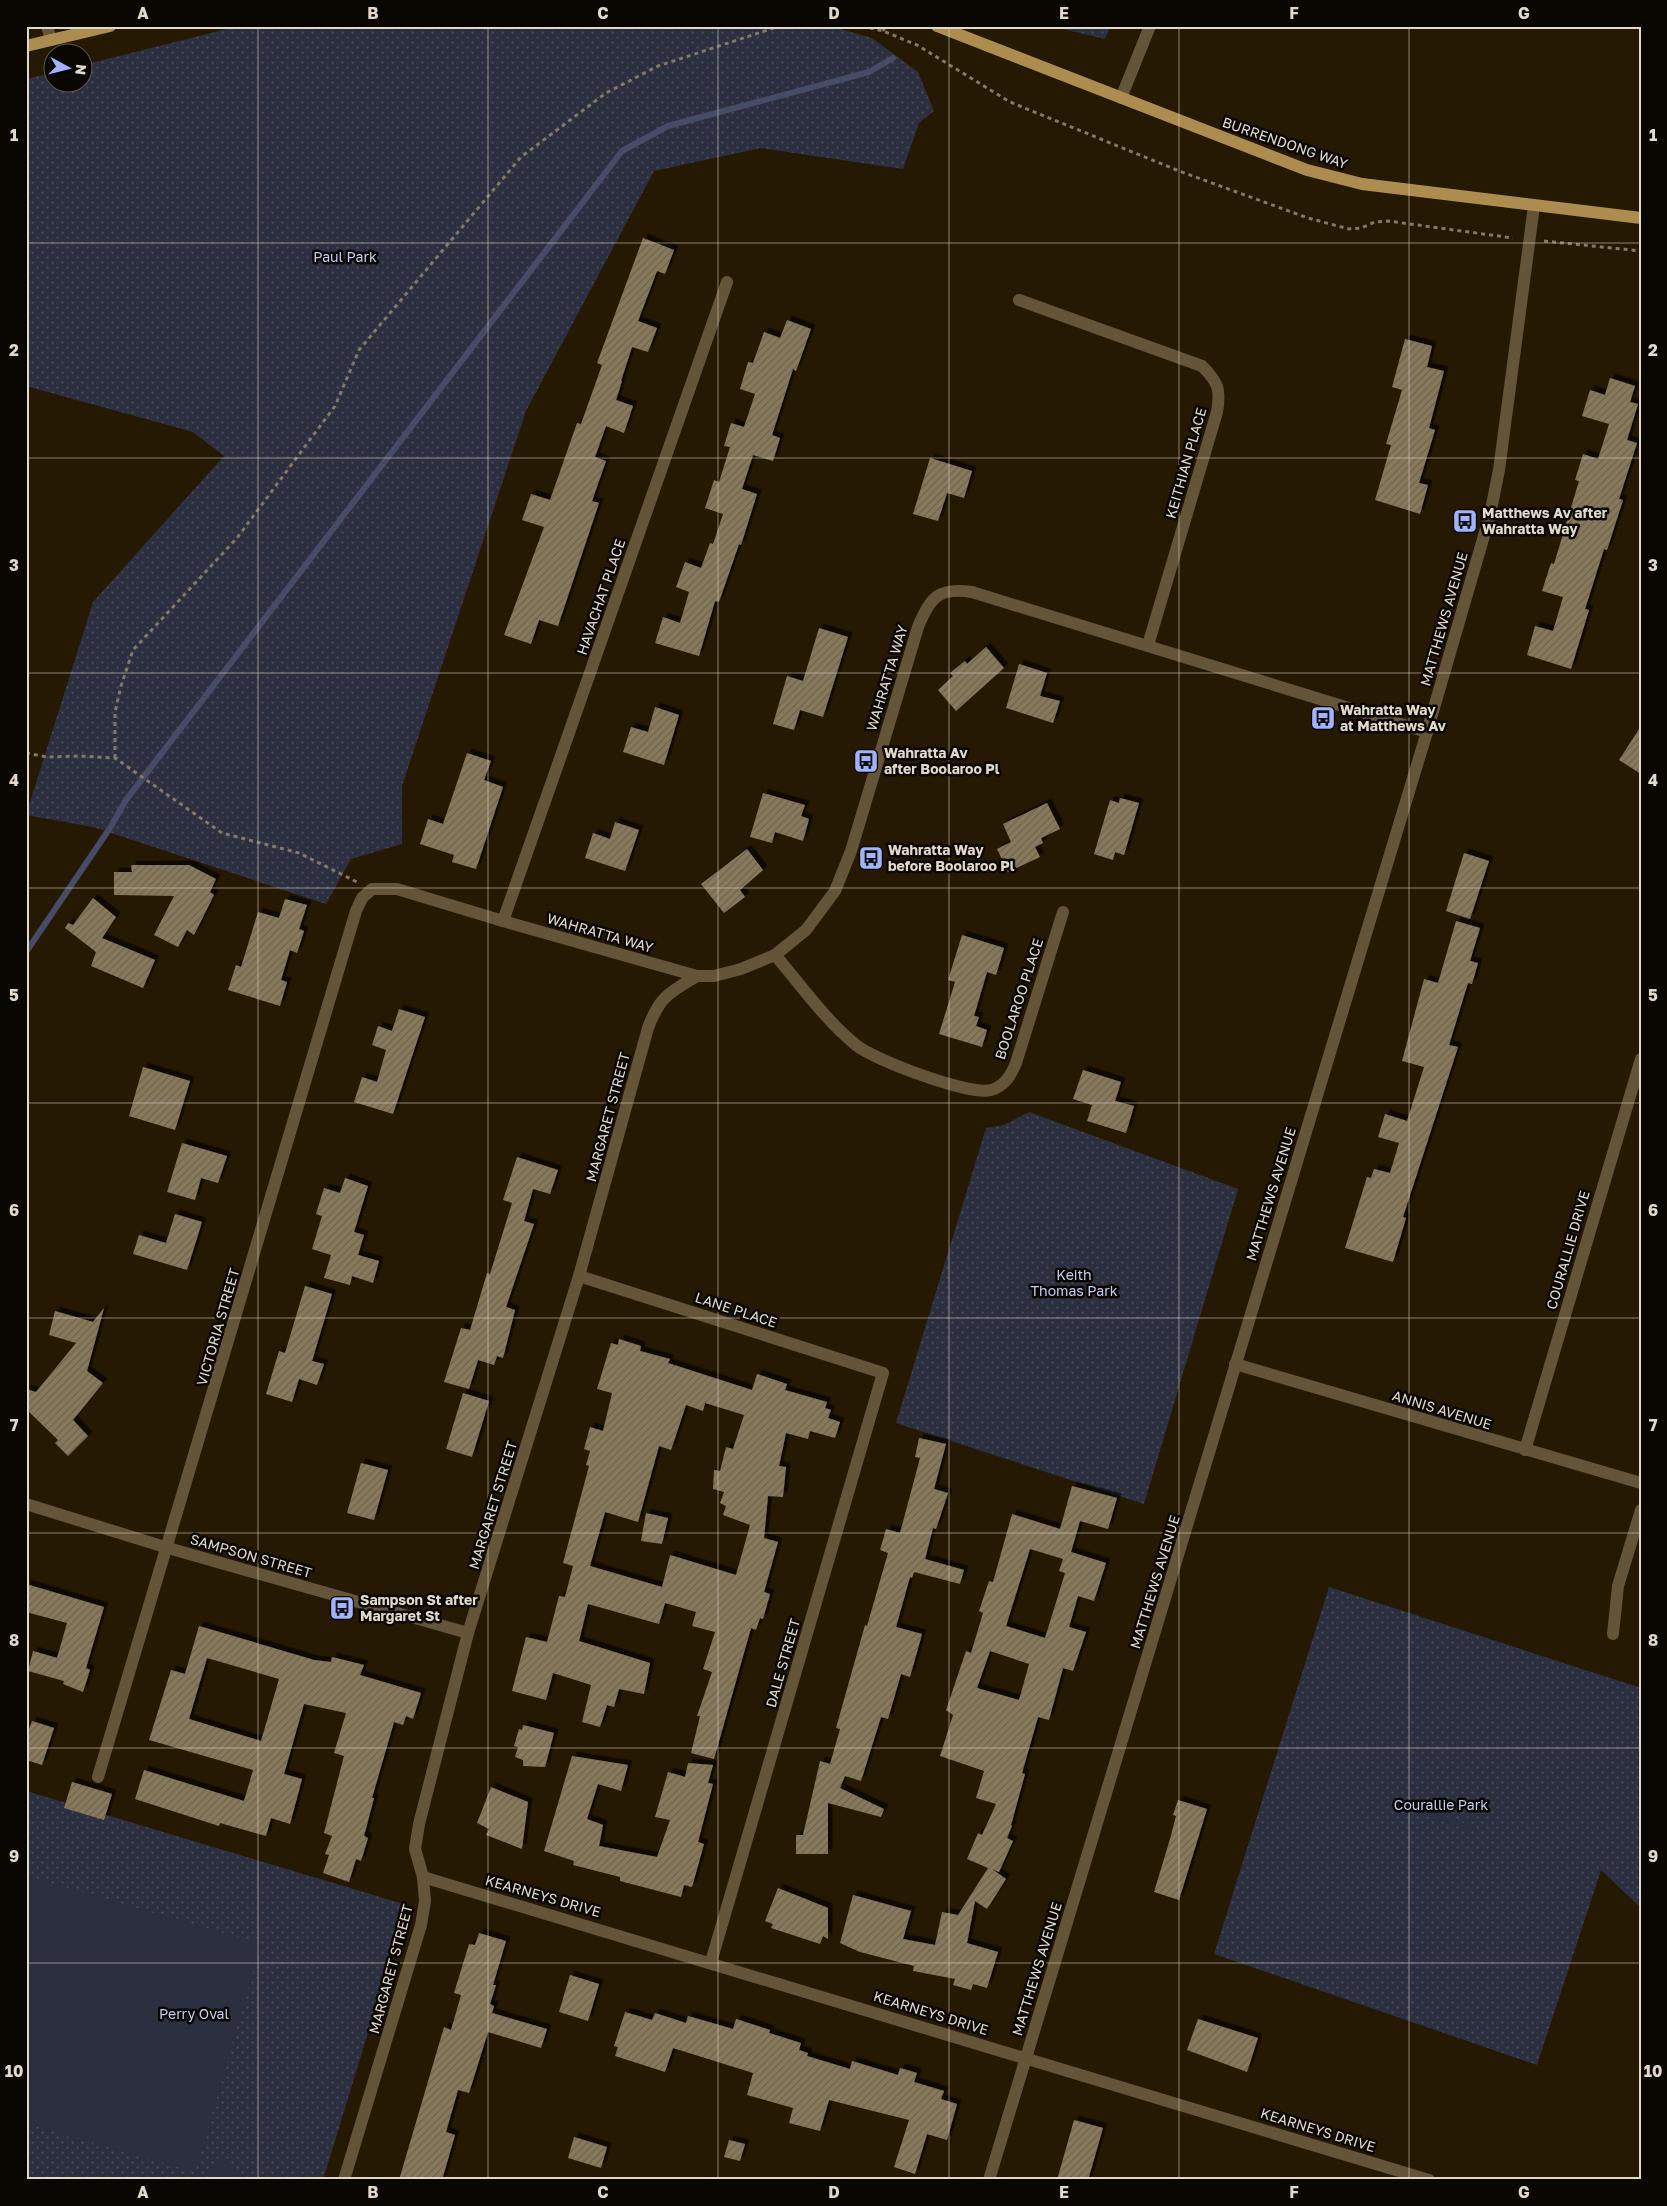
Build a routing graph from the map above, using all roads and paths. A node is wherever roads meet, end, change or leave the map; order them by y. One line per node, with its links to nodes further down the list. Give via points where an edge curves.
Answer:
1 (47, 26): 9 (street)
2 (110, 26): 9 (main road)
3 (780, 26): 22 (path, via 658,66 606,93 521,157 359,350 335,406 236,538 133,650 115,712)
4 (862, 26): 8 (path)
5 (886, 26): 8 (path)
6 (936, 26): 11 (main road, BURRENDONG WAY)
7 (1150, 26): 11 (street)
8 (883, 31): 14 (path, via 917,45 1017,104 1179,171 1308,218 1349,229 1388,220)
9 (51, 40): 10 (main road)
10 (26, 46)
11 (1121, 98): 12 (main road, BURRENDONG WAY, via 1307,170 1362,184)
12 (1534, 206): 13 (main road, BURRENDONG WAY); 20 (street, MATTHEWS AVENUE, via 1499,470 1490,515)
13 (1641, 218)
14 (1495, 236)
15 (1565, 243): 16 (path)
16 (1641, 251)
17 (727, 282): 25 (street, HAVACHAT PLACE)
18 (1019, 300): 19 (street, KEITHIAN PLACE, via 1202,366 1215,378 1220,394 1217,412)
19 (1148, 645): 20 (street, WAHRATTA WAY); 26 (street, WAHRATTA WAY, via 972,592 954,589 938,594 925,608 918,627 851,851 835,891 806,930)
20 (1427, 732): 30 (street, MATTHEWS AVENUE)
21 (26, 753): 22 (path, via 47,757)
22 (115, 758): 23 (path, via 222,833 299,853)
23 (372, 889): 25 (street, WAHRATTA WAY, via 397,889); 36 (street, VICTORIA STREET, via 362,898 356,911)
24 (1063, 912): 26 (street, BOOLAROO PLACE, via 1016,1063 1010,1077 991,1090 974,1090 872,1056 843,1033)
25 (503, 921): 27 (street, WAHRATTA WAY)
26 (775, 955): 27 (street, WAHRATTA WAY, via 741,969 714,976)
27 (697, 976): 29 (street, MARGARET STREET, via 663,998 654,1011)
28 (1641, 1059): 32 (street, COURALLIE DRIVE)
29 (579, 1276): 31 (street, LANE PLACE); 37 (street, MARGARET STREET)
30 (1235, 1364): 32 (street, ANNIS AVENUE); 42 (street, MATTHEWS AVENUE)
31 (883, 1373): 41 (street, DALE STREET)
32 (1525, 1450): 33 (street, ANNIS AVENUE)
33 (1641, 1483)
34 (26, 1504): 36 (street, SAMPSON STREET)
35 (1641, 1510): 38 (street, via 1618,1586)
36 (168, 1548): 37 (street, SAMPSON STREET); 39 (street, VICTORIA STREET)
37 (468, 1633): 40 (street, MARGARET STREET, via 419,1824 415,1849)
38 (1613, 1634)
39 (98, 1777)
40 (423, 1877): 41 (street, KEARNEYS DRIVE); 43 (street, MARGARET STREET, via 425,1901 421,1925)
41 (711, 1962): 42 (street, KEARNEYS DRIVE)
42 (1026, 2057): 44 (street, MATTHEWS AVENUE); 45 (street, KEARNEYS DRIVE)
43 (344, 2180)
44 (989, 2180)
45 (1430, 2180)

